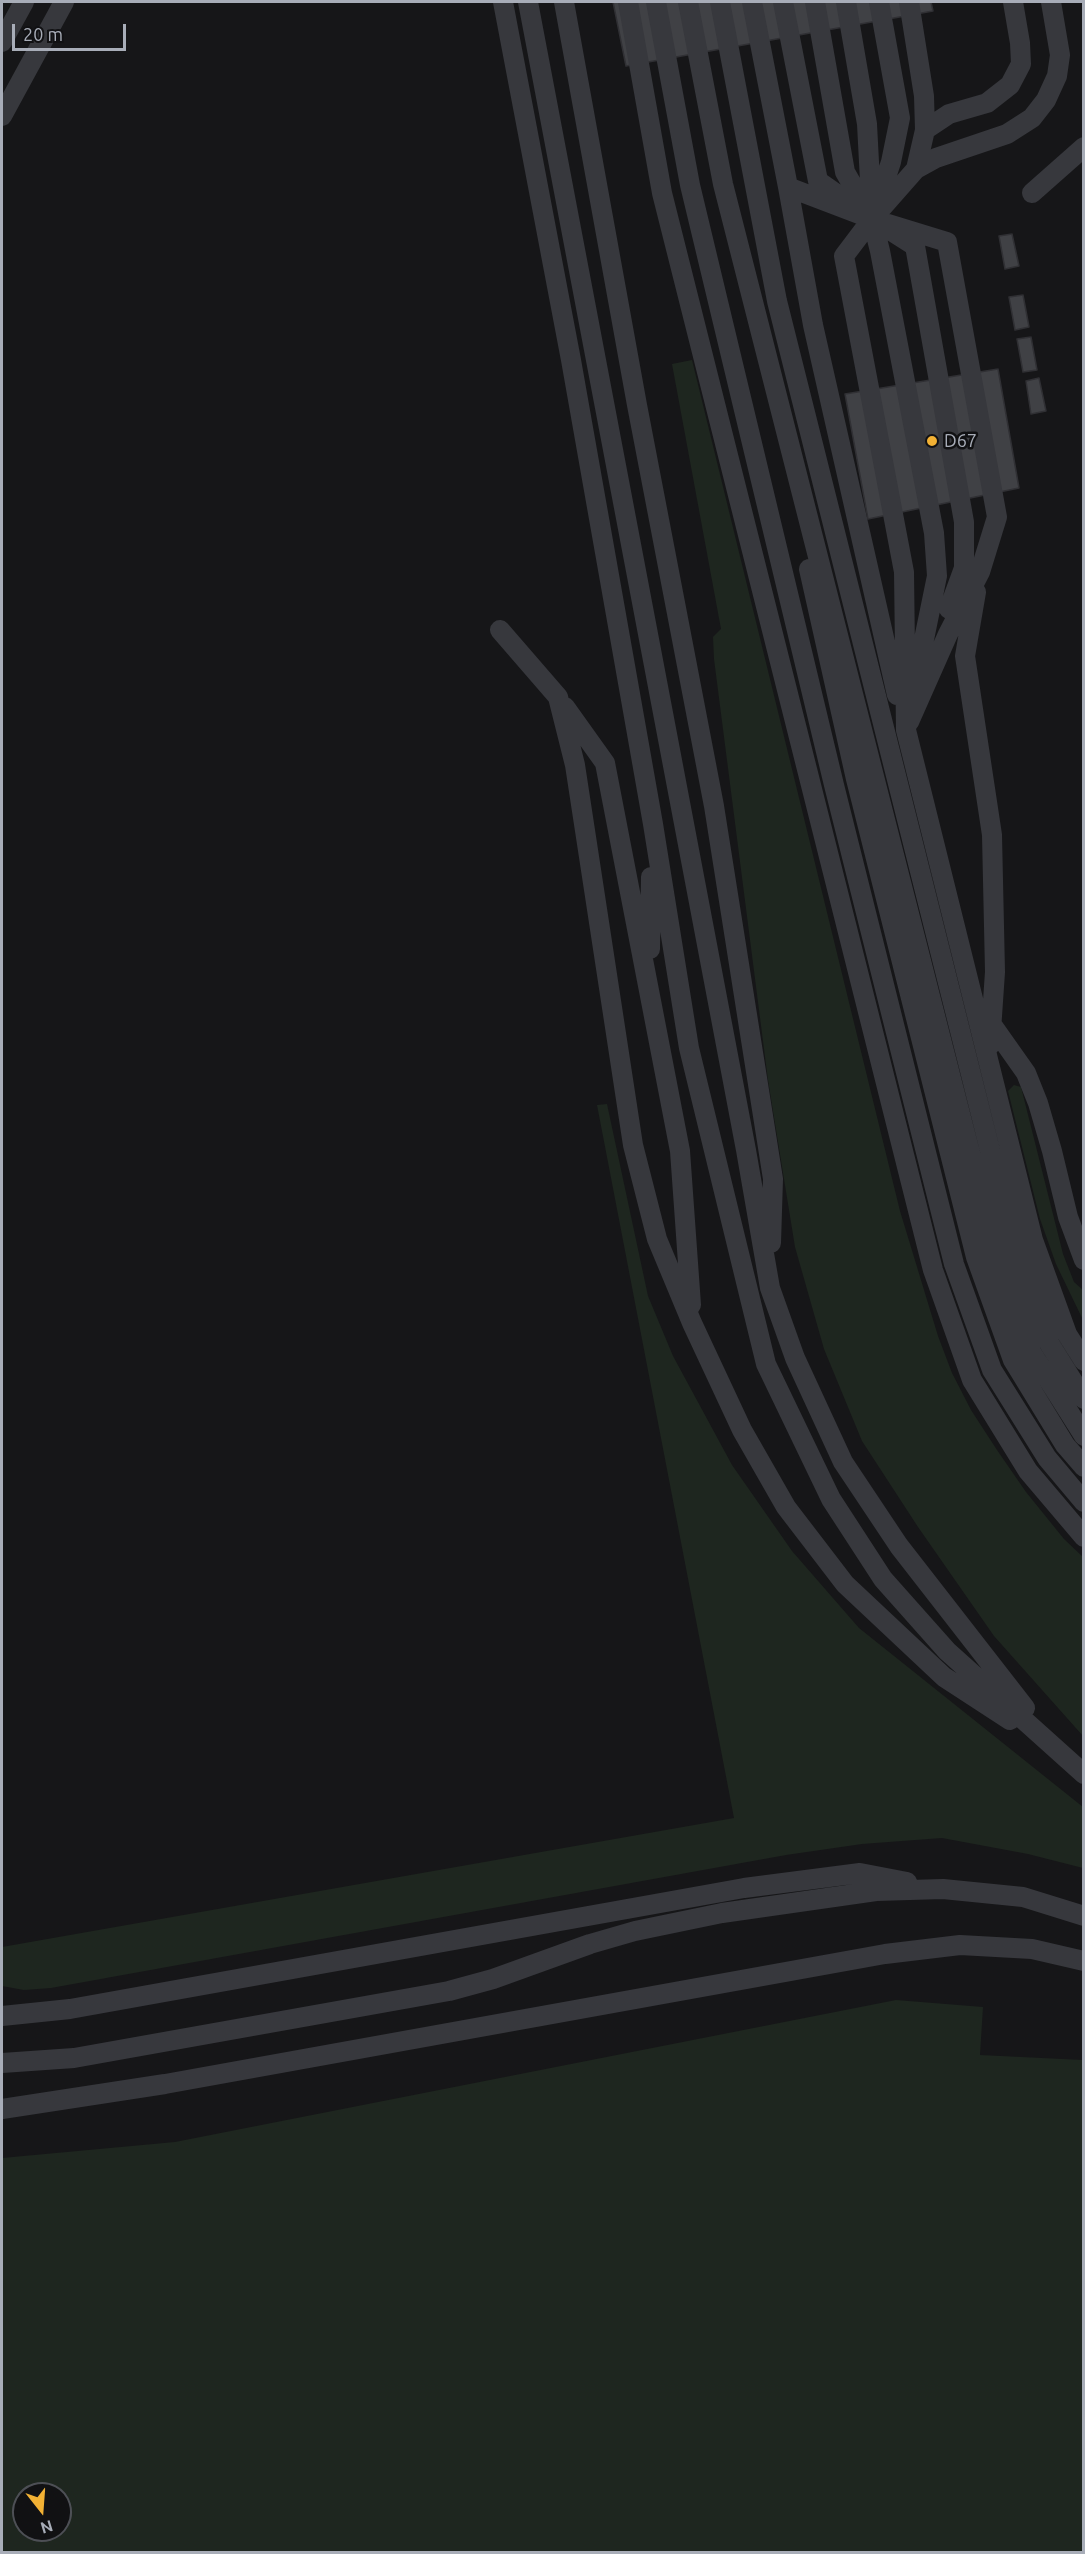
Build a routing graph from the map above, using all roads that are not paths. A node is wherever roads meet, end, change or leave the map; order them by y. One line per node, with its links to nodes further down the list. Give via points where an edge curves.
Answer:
1 (24, 2): 19 (lane)
2 (64, 2): 20 (lane)
3 (503, 2): 33 (lane, via 572,360)
4 (528, 2): 28 (lane)
5 (535, 2): 28 (lane)
6 (564, 2): 39 (lane, via 714,806 773,1179)
7 (628, 2): 46 (lane, via 662,193 933,1270 972,1380 1028,1471)
8 (656, 2): 45 (lane, via 690,185 954,1264 992,1370 1047,1458)
9 (688, 2): 26 (lane)
10 (720, 2): 42 (lane, via 777,301 1014,1246 1049,1343)
11 (752, 2): 24 (lane)
12 (783, 2): 27 (lane, via 818,181)
13 (814, 2): 27 (lane, via 845,172)
14 (846, 2): 27 (lane, via 867,124)
15 (879, 2): 27 (lane, via 900,118 891,162)
16 (909, 2): 21 (lane, via 924,96)
17 (1012, 2): 21 (lane, via 1020,64 1010,86 987,103 949,114)
18 (1051, 2): 23 (lane, via 1060,55 1057,76 1032,118 1007,134 936,158)
19 (2, 42)
20 (2, 116)
21 (925, 130): 23 (lane)
22 (1083, 147): 25 (lane)
23 (916, 169): 27 (lane)
24 (788, 187): 27 (lane); 32 (lane, via 813,325)
25 (1032, 193)
26 (727, 198): 43 (lane, via 995,1251 1031,1352); 44 (lane, via 856,779 976,1257 1013,1360 1065,1445)
27 (872, 219): 29 (lane, via 947,242 997,517); 32 (lane, via 934,533 937,576); 32 (lane, via 844,256 904,572); 32 (lane, via 915,246 964,522 964,568)
28 (595, 349): 39 (lane)
29 (980, 572): 32 (lane); 36 (lane, via 965,656 992,835)
30 (500, 630): 31 (lane)
31 (558, 697): 35 (lane, via 604,763); 40 (lane, via 577,777 633,1145 657,1239)
32 (906, 730): 34 (lane)
33 (652, 824): 35 (lane); 47 (lane, via 689,1048 766,1364 831,1499 883,1579 947,1651)
34 (965, 971): 36 (lane); 37 (lane)
35 (649, 985): 40 (lane, via 680,1151)
36 (991, 1025): 37 (lane); 38 (lane, via 1026,1073 1038,1103)
37 (989, 1067): 41 (lane, via 1033,1240 1067,1334)
38 (1083, 1260)
39 (770, 1288): 47 (lane, via 795,1358 843,1462 899,1546)
40 (692, 1323): 47 (lane, via 742,1430 786,1507 845,1584 944,1677)
41 (1083, 1361)
42 (1083, 1399)
43 (1083, 1436)
44 (1083, 1467)
45 (1083, 1502)
46 (1083, 1537)
47 (1061, 1752): 48 (lane)
48 (1083, 1774)
49 (943, 1889): 50 (lane, via 1023,1897); 53 (lane, via 860,1873 790,1882 70,2009); 55 (lane, via 876,1891 722,1913 635,1931 493,1980 449,1991 74,2058)
50 (1083, 1916)
51 (1083, 1961): 56 (lane, via 1032,1949 960,1945 885,1954 165,2084)
52 (2, 2009): 53 (lane)
53 (29, 2013): 54 (lane)
54 (2, 2016)
55 (2, 2063)
56 (2, 2109)

